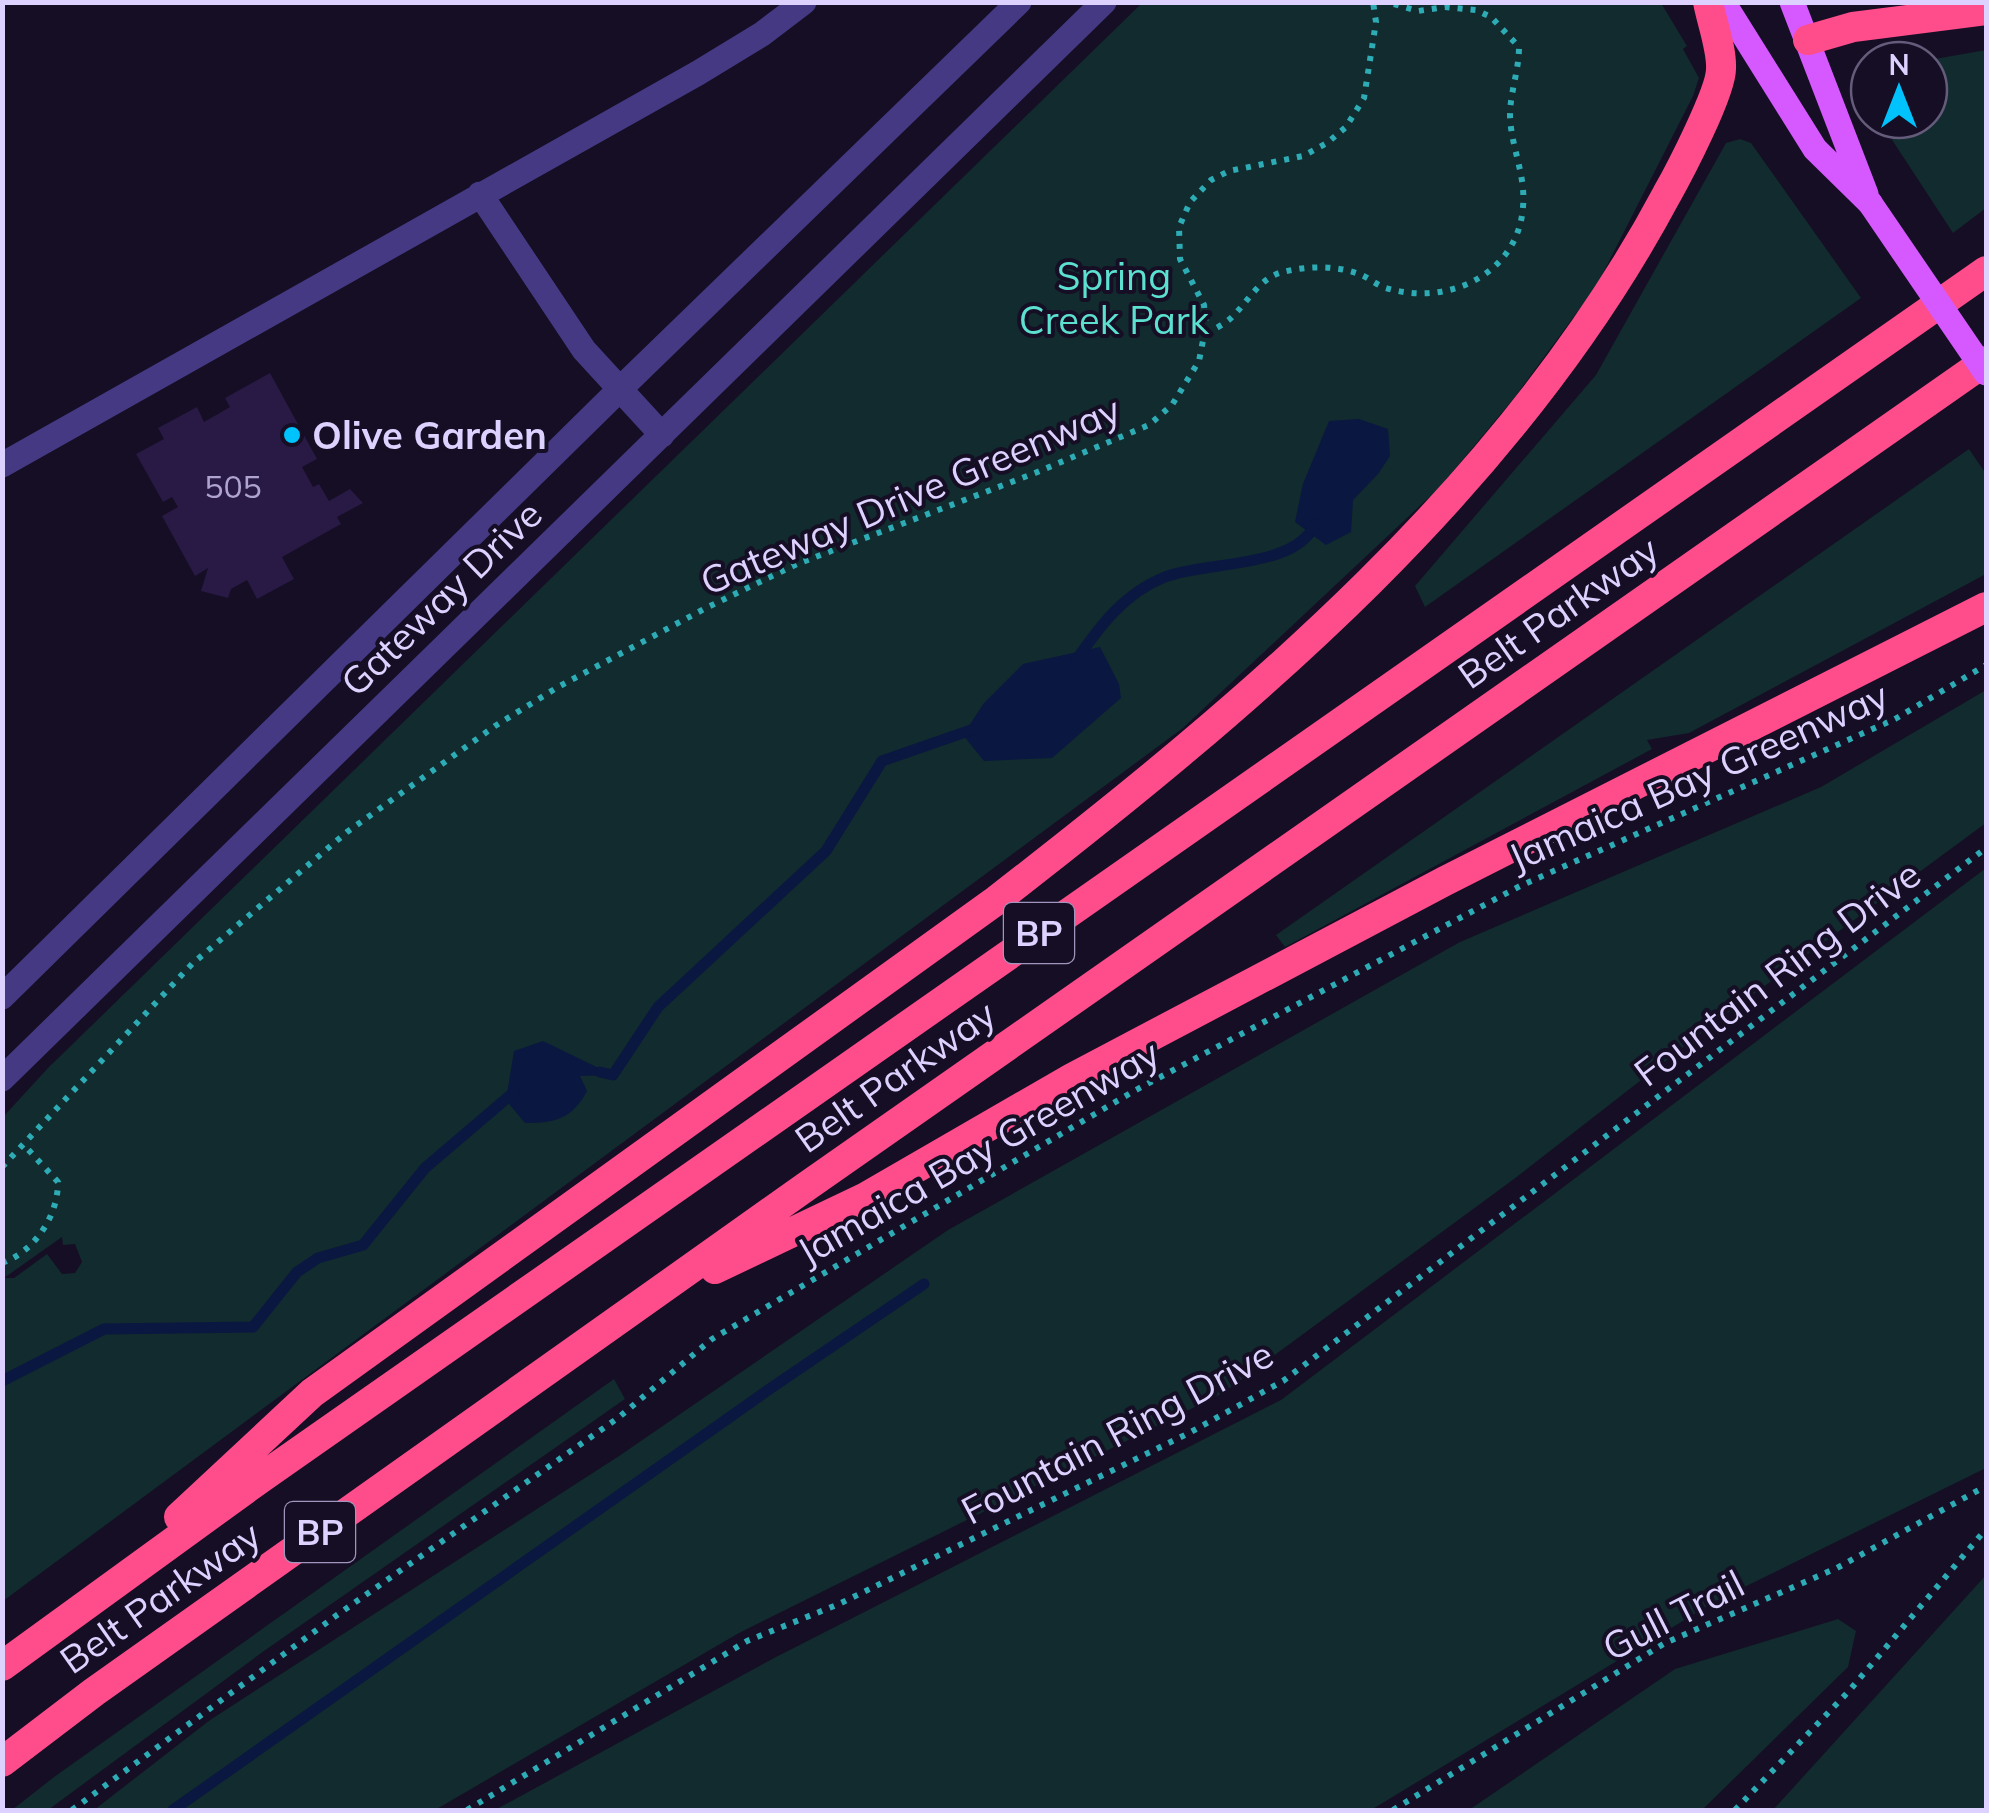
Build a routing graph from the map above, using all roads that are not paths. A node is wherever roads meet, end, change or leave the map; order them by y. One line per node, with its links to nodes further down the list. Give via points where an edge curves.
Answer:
1 (804, 2): 9 (street, via 738,49)
2 (1019, 2): 14 (street, Gateway Drive)
3 (1104, 2): 15 (street, Gateway Drive)
4 (1708, 2): 21 (highway, via 1722,70 1648,231 1542,391 1430,521 1226,713 1085,831 312,1393)
5 (1723, 2): 10 (main road, via 1815,149)
6 (1792, 2): 8 (main road)
7 (1986, 10): 8 (highway)
8 (1808, 40): 10 (main road)
9 (480, 194): 14 (street, via 584,350); 16 (street)
10 (1870, 203): 13 (main road, bridge)
11 (1986, 270): 21 (highway, Belt Parkway / BP)
12 (1986, 361): 20 (highway, Belt Parkway / BP)
13 (1986, 373)
14 (619, 390): 15 (street); 18 (street, Gateway Drive)
15 (662, 434): 19 (street, Gateway Drive)
16 (2, 465)
17 (1986, 607): 20 (highway, via 1149,1036 866,1197)
18 (2, 997)
19 (2, 1079)
20 (640, 1306): 23 (highway, Belt Parkway / BP)
21 (94, 1597): 22 (highway, Belt Parkway / BP)
22 (2, 1666)
23 (2, 1762)

